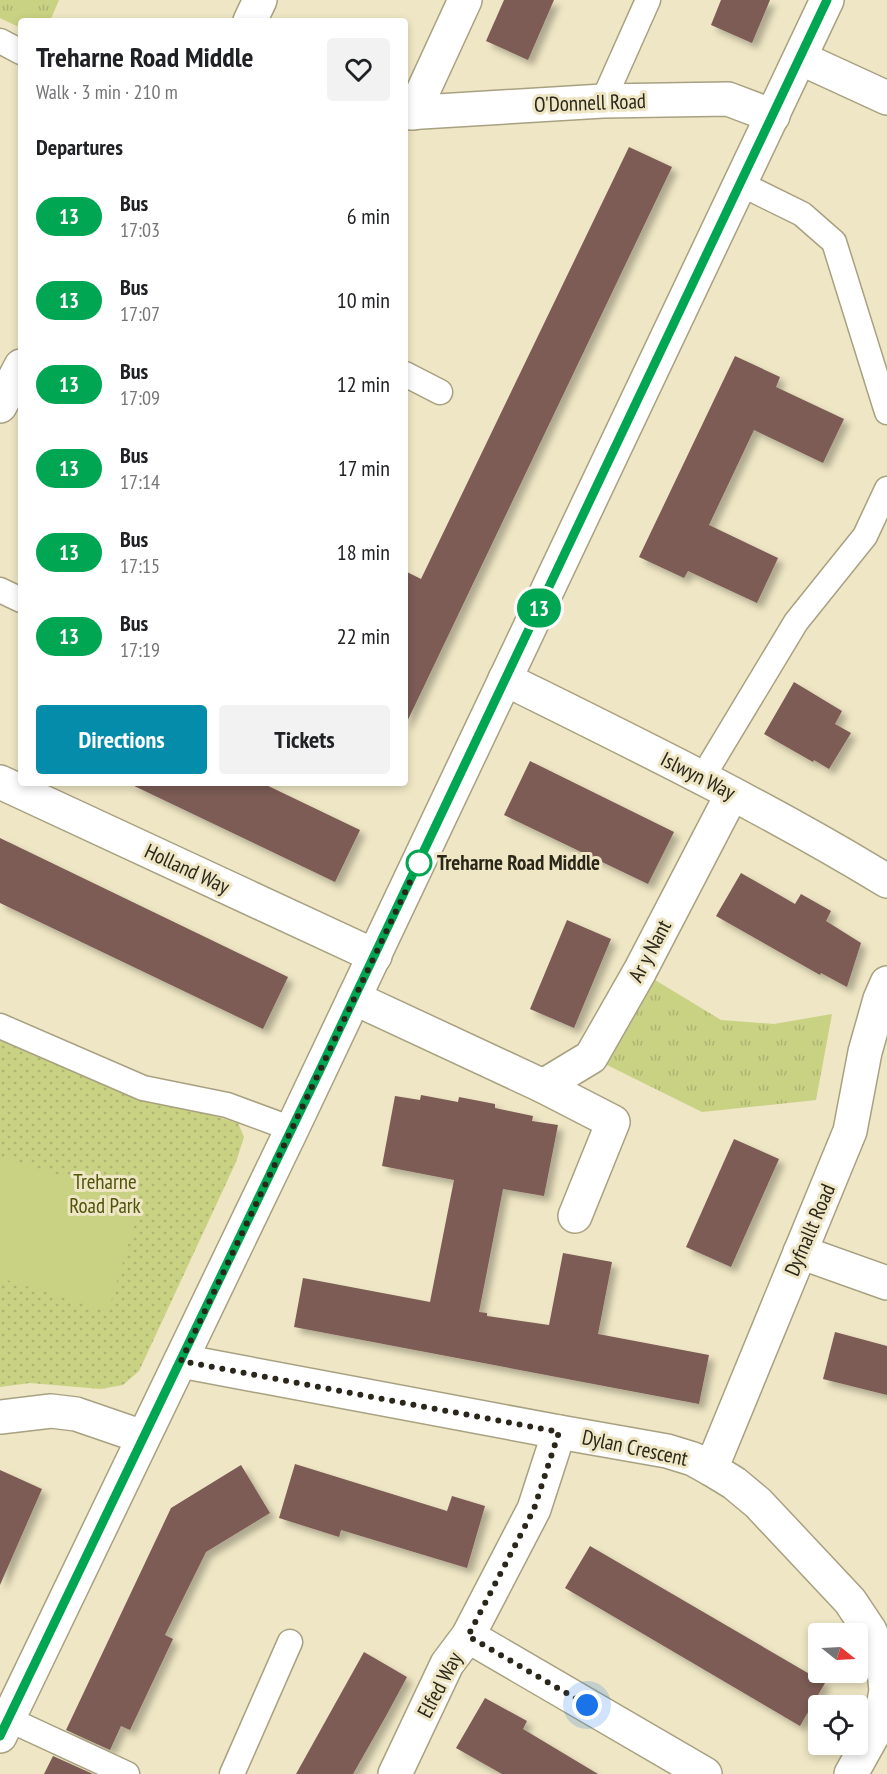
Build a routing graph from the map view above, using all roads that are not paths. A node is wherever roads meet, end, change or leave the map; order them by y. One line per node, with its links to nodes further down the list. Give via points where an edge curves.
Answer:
1 (260, 0): 5 (street)
2 (465, 0): 11 (street)
3 (648, 0): 10 (lane)
4 (827, 0): 8 (street)
5 (251, 18)
6 (0, 41): 7 (lane)
7 (18, 50)
8 (800, 58): 9 (street); 12 (street)
9 (887, 98)
10 (603, 101): 11 (street, O'Donnell Road); 12 (street, O'Donnell Road, via 728,99)
11 (409, 113)
12 (773, 116): 13 (street)
13 (741, 184): 18 (lane, via 802,214 834,242); 22 (street)
14 (18, 372): 17 (street)
15 (408, 376): 16 (lane)
16 (440, 392)
17 (0, 406)
18 (887, 412)
19 (887, 489): 23 (lane, via 865,536 796,622)
20 (0, 590): 21 (lane)
21 (18, 599)
22 (505, 679): 23 (street, Islwyn Way); 27 (street)
23 (702, 778): 25 (street, Islwyn Way)
24 (0, 782): 27 (street, Holland Way)
25 (732, 794): 26 (street, Islwyn Way); 31 (street, Ar y Nant, via 591,1057)
26 (887, 881)
27 (375, 956): 29 (street)
28 (887, 983): 34 (street, Dyfnallt Road, via 865,1052 850,1131)
29 (354, 998): 31 (street); 32 (street)
30 (0, 1026): 32 (lane, via 143,1088 227,1105)
31 (543, 1086): 33 (street, via 613,1122)
32 (292, 1128): 36 (street)
33 (575, 1216)
34 (800, 1252): 35 (street); 40 (street, Dyfnallt Road)
35 (887, 1283)
36 (181, 1361): 38 (street, Dylan Crescent); 39 (street)
37 (0, 1417): 39 (street, via 51,1411 76,1414)
38 (559, 1432): 40 (street, Dylan Crescent, via 667,1451); 41 (street, Elfed Way, via 534,1509)
39 (143, 1437): 43 (street)
40 (711, 1469): 48 (street, Dylan Crescent, via 758,1503 850,1601 883,1659 886,1691 880,1722)
41 (468, 1636): 46 (street, Elfed Way, via 447,1664); 47 (street)
42 (290, 1642): 45 (lane)
43 (4, 1728): 44 (lane)
44 (127, 1774)
45 (232, 1774)
46 (395, 1774)
47 (705, 1774)
48 (851, 1774)

